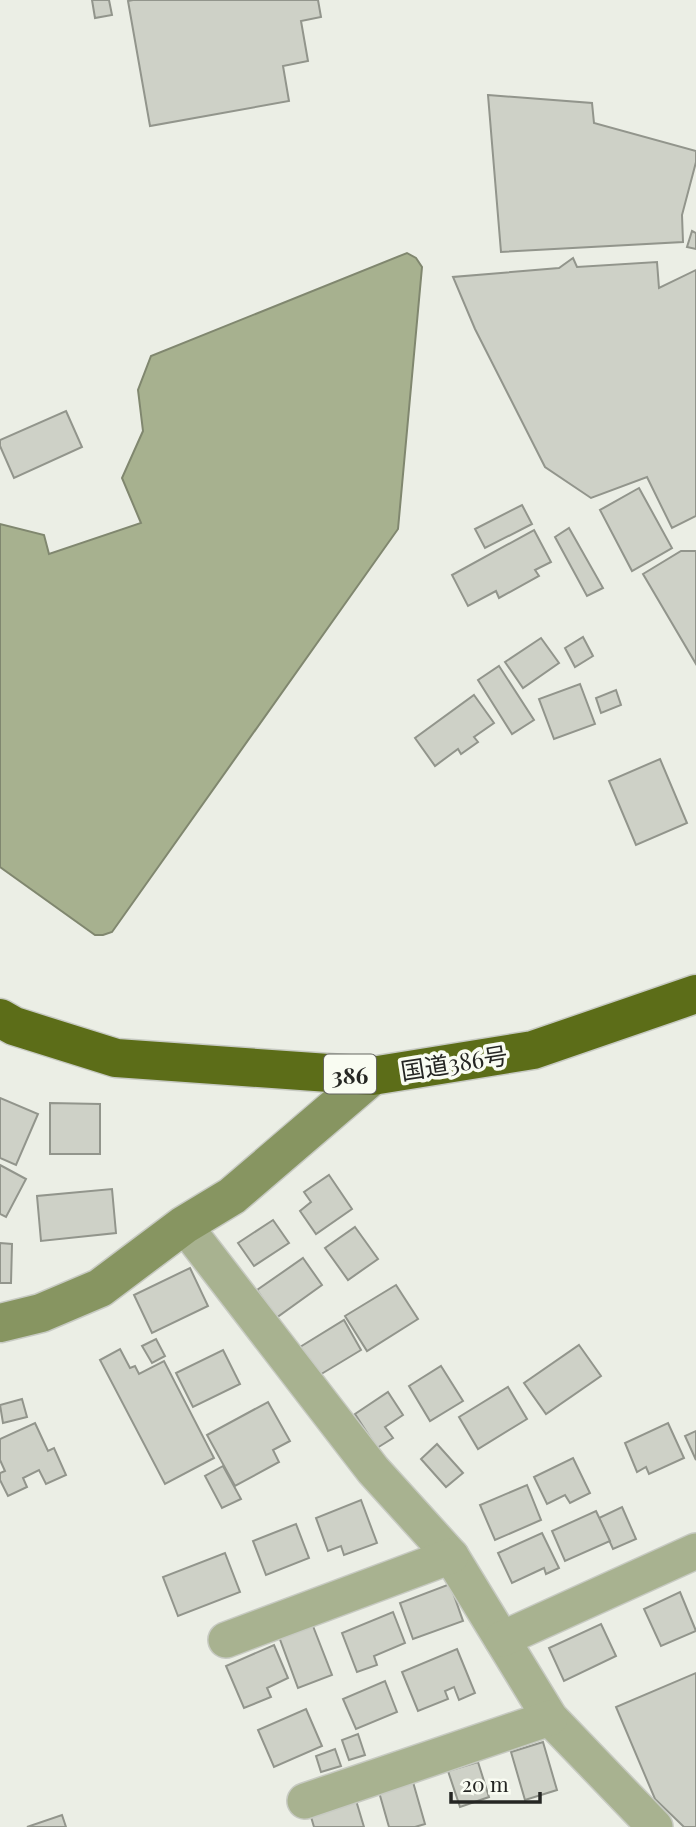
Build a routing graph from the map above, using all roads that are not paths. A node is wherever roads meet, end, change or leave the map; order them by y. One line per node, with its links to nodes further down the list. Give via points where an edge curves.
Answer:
1 (696, 994): 3 (highway, 国道386号 / 386, via 533,1050)
2 (0, 1018): 3 (highway, 国道386号 / 386, via 116,1058)
3 (372, 1076): 4 (street, via 232,1196)
4 (184, 1225): 5 (street, via 100,1288 41,1313); 7 (street, via 373,1470)
5 (0, 1323)
6 (696, 1551): 9 (street)
7 (451, 1556): 8 (street); 9 (street)
8 (226, 1640)
9 (502, 1640): 10 (street)
10 (551, 1718): 11 (street); 12 (street)
11 (305, 1801)
12 (655, 1827)

